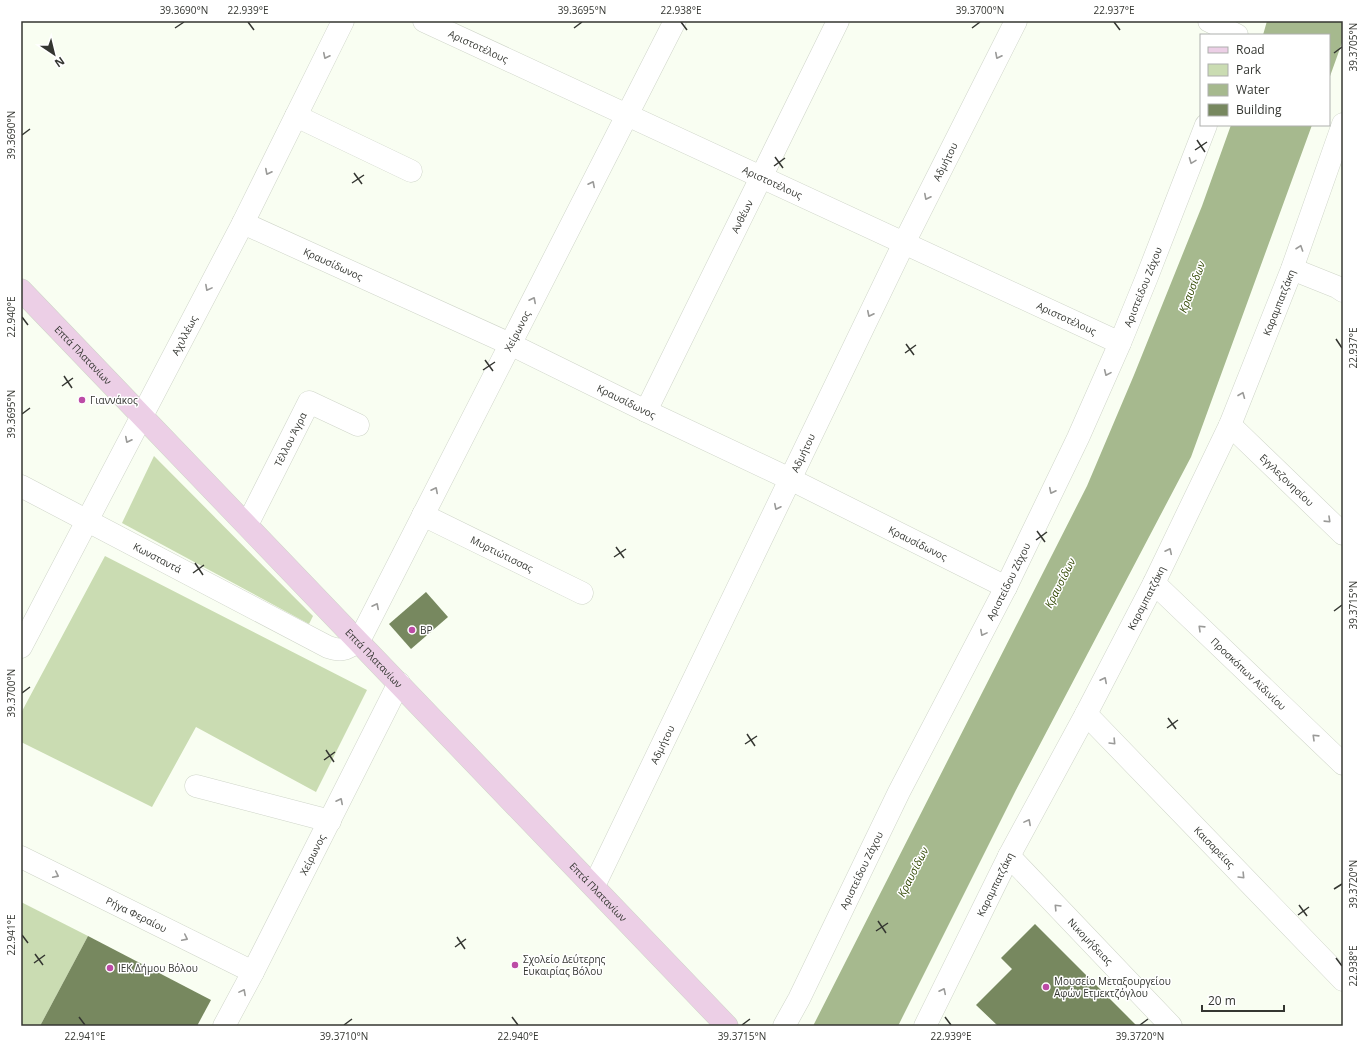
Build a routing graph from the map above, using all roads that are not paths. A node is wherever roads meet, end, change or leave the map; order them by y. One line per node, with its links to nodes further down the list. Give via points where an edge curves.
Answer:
1 (343, 21): 11 (street, Αχιλλέως, one-way to 11)
2 (424, 21): 10 (street, Αριστοτέλους)
3 (675, 21): 10 (street, Χείρωνος)
4 (838, 21): 16 (street, Ανθέων)
5 (1016, 21): 18 (street, Αδμήτου, one-way to 18)
6 (1209, 21): 8 (street)
7 (1246, 21): 9 (street)
8 (1235, 34)
9 (1241, 34)
10 (627, 115): 16 (street, Αριστοτέλους); 23 (street, Χείρωνος, one-way to 10)
11 (296, 116): 15 (street); 17 (street, Αχιλλέως, one-way to 17)
12 (1343, 124): 14 (street, Καραμπατζάκη)
13 (1206, 126): 22 (street, Αριστείδου Ζάχου, one-way to 22)
14 (1338, 156): 19 (street, Καραμπατζάκη, one-way to 14)
15 (411, 171)
16 (761, 177): 18 (street, Αριστοτέλους); 24 (street, Ανθέων)
17 (243, 223): 23 (street, Κραυσίδωνος); 25 (street, Αχιλλέως, one-way to 25)
18 (904, 243): 22 (street, Αριστοτέλους); 28 (street, Αδμήτου, one-way to 28)
19 (1292, 269): 21 (street); 27 (street, Καραμπατζάκη, one-way to 19)
20 (21, 290): 25 (street, Επτά Πλατανίων)
21 (1343, 291)
22 (1120, 343): 35 (street, Αριστείδου Ζάχου, one-way to 35, via 1078,438)
23 (510, 344): 24 (street, Κραυσίδωνος); 30 (street, Χείρωνος, one-way to 23)
24 (646, 410): 28 (street, Κραυσίδωνος)
25 (141, 415): 31 (street, Αχιλλέως, one-way to 31); 32 (street, Επτά Πλατανίων)
26 (358, 425): 32 (street, Τέλλου Άγρα, via 309,402)
27 (1230, 425): 33 (street, Εγγλεζονησίου, one-way to 33); 34 (street, Καραμπατζάκη, one-way to 27)
28 (790, 479): 35 (street, Κραυσίδωνος); 46 (street, Αδμήτου, one-way to 46)
29 (21, 486): 31 (street, Κωνσταντά)
30 (423, 515): 36 (street, Μυρτιώτισσας); 37 (street, Χείρωνος, one-way to 30)
31 (86, 521): 37 (street, Κωνσταντά, via 328,647 338,650 348,648); 38 (street, Αχιλλέως)
32 (247, 525): 37 (street, Επτά Πλατανίων)
33 (1343, 534)
34 (1154, 583): 40 (street, Καραμπατζάκη, one-way to 34); 41 (street, Προσκόπων Αϊδινίου, one-way to 34)
35 (1006, 587): 51 (street, Αριστείδου Ζάχου, one-way to 51, via 899,792)
36 (582, 593)
37 (359, 641): 39 (street, Επτά Πλατανίων)
38 (21, 647)
39 (399, 683): 43 (street, Χείρωνος, one-way to 39); 46 (street, Επτά Πλατανίων)
40 (1086, 714): 44 (street, Καραμπατζάκη, one-way to 40); 48 (street, Καισαρείας, one-way to 48)
41 (1343, 764)
42 (196, 786): 43 (street)
43 (330, 821): 47 (street, Χείρωνος)
44 (1009, 856): 52 (street, Καραμπατζάκη, one-way to 44); 53 (street, Νικομήδειας, one-way to 44)
45 (21, 857): 47 (street, Ρήγα Φεραίου, one-way to 47)
46 (594, 886): 50 (street, Επτά Πλατανίων)
47 (253, 972): 49 (street, Χείρωνος, one-way to 47)
48 (1343, 980)
49 (224, 1026)
50 (727, 1026)
51 (784, 1026)
52 (925, 1026)
53 (1171, 1026)

